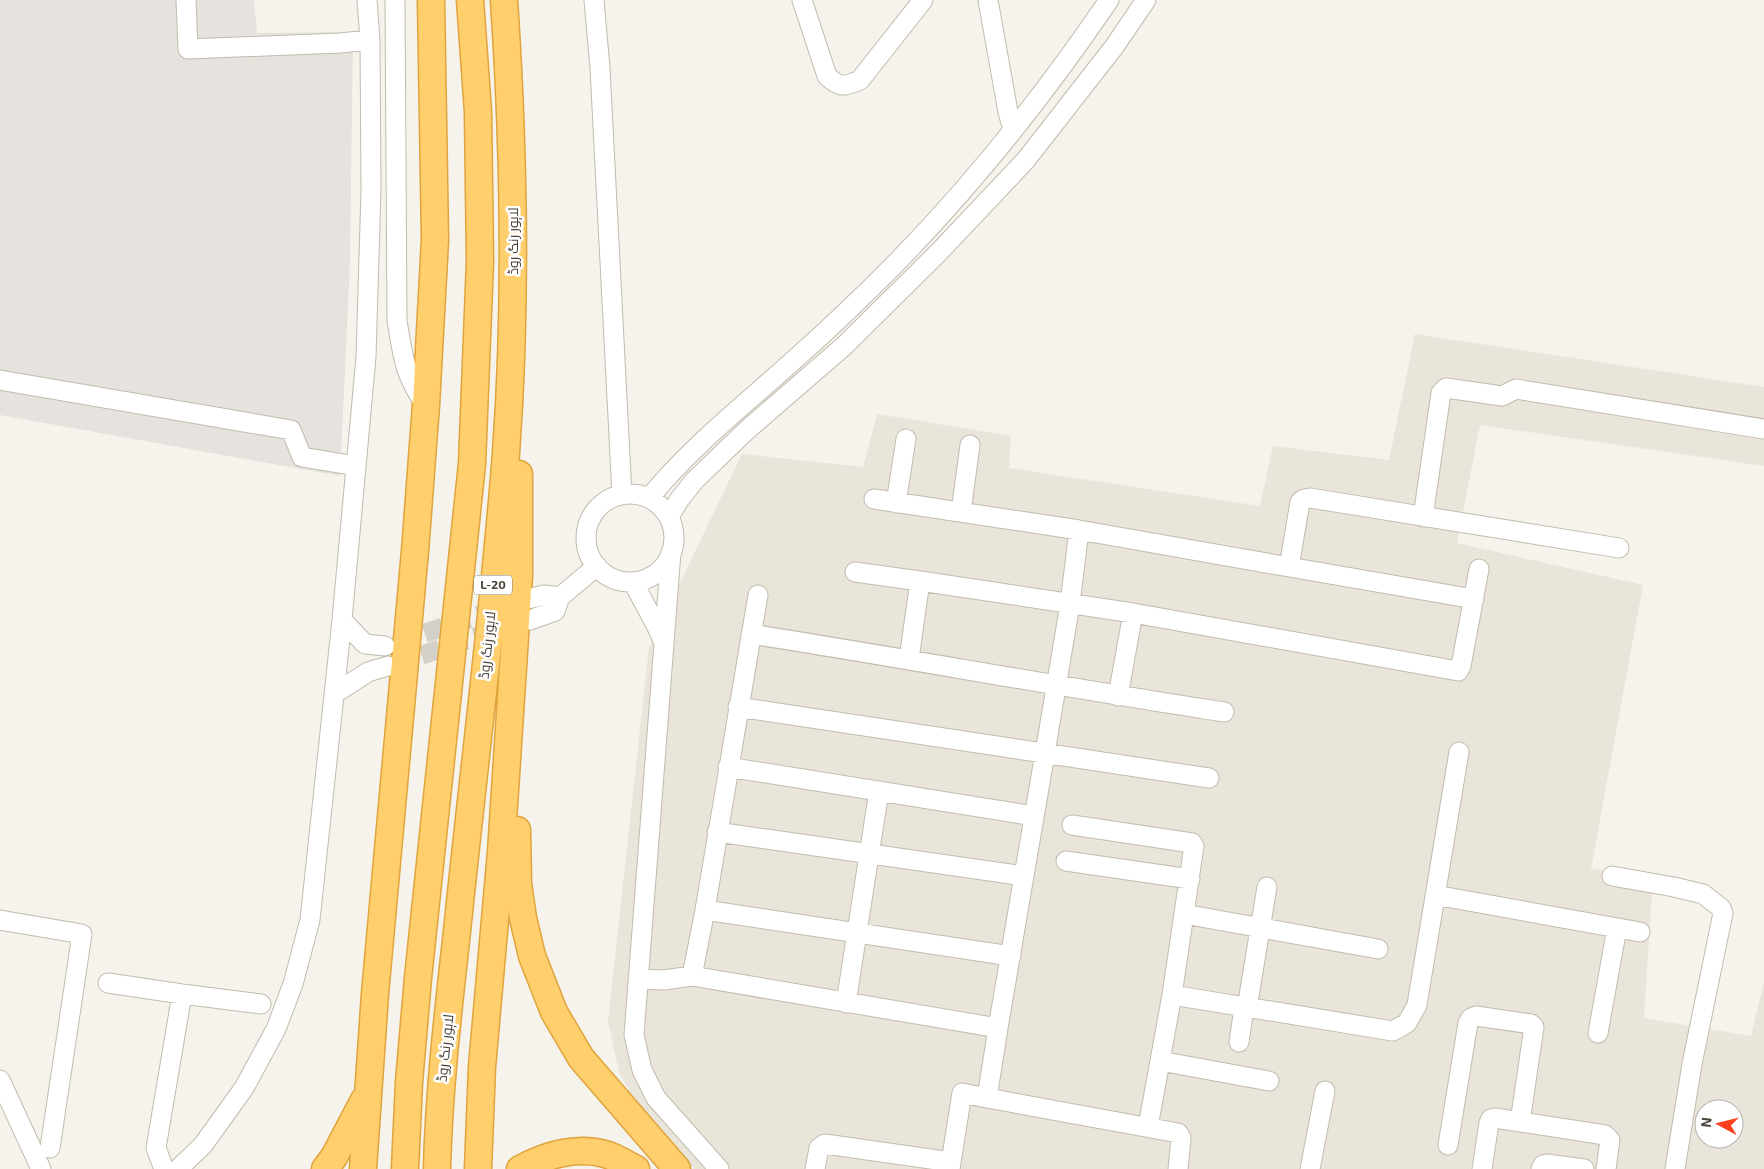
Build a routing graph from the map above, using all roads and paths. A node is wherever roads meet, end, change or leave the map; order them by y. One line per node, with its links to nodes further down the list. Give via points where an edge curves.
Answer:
1 (186, 0): 13 (street, via 188,48)
2 (367, 0): 13 (street)
3 (395, 0): 17 (street, via 397,321 405,367 414,389)
4 (431, 0): 17 (highway, via 434,240)
5 (470, 0): 110 (highway, L-20, via 478,112 480,252 472,464 418,978)
6 (504, 0): 15 (highway, لاہور رنگ روڈ / L-20, via 511,126)
7 (594, 0): 22 (street)
8 (802, 0): 12 (street, via 827,76 836,84 847,86 860,80)
9 (988, 0): 14 (street)
10 (1109, 0): 14 (street, via 1073,53)
11 (1146, 0): 27 (street, via 1114,47 1025,161 844,346 695,480)
12 (913, 5)
13 (370, 40): 21 (street, via 371,190 366,348)
14 (1013, 130): 23 (street, via 956,199 873,286 684,459)
15 (512, 343): 56 (highway, via 519,425 519,575); 111 (highway, لاہور رنگ روڈ / L-20, via 496,564 442,1075)
16 (0, 380): 21 (street, via 291,430 302,456)
17 (426, 405): 97 (highway)
18 (1764, 429): 28 (street, via 1516,388 1502,396 1446,388 1442,393)
19 (906, 439): 25 (street)
20 (970, 445): 26 (street)
21 (356, 466): 44 (street)
22 (622, 495): 23 (street); 32 (street, via 598,507 591,518 587,545)
23 (649, 498): 27 (street)
24 (874, 499): 25 (street)
25 (896, 503): 26 (street)
26 (961, 512): 29 (street)
27 (668, 517): 31 (street, via 673,530)
28 (1423, 517): 30 (street); 33 (street, via 1304,499 1300,502)
29 (1079, 530): 33 (street); 42 (street)
30 (1619, 548)
31 (671, 552): 37 (street, via 657,573); 49 (street)
32 (597, 566): 37 (street, via 613,578); 39 (street)
33 (1289, 567): 41 (street)
34 (1479, 569): 41 (street)
35 (855, 572): 36 (street)
36 (920, 581): 42 (street); 50 (street)
37 (633, 582): 49 (street)
38 (758, 595): 46 (street)
39 (560, 596): 40 (street); 45 (street, via 555,611)
40 (528, 599)
41 (1474, 600): 43 (street, via 1458,671)
42 (1070, 604): 43 (street); 53 (street)
43 (1133, 613): 55 (street)
44 (342, 620): 47 (street); 54 (street)
45 (530, 620)
46 (751, 634): 50 (street); 57 (street)
47 (365, 644): 48 (street); 52 (street)
48 (385, 646)
49 (665, 647): 84 (street)
50 (910, 659): 53 (street)
51 (388, 666): 52 (street)
52 (368, 672): 54 (street)
53 (1056, 686): 55 (street); 60 (street)
54 (334, 694): 107 (street, via 310,920 294,984 276,1029 244,1088 203,1145)
55 (1118, 696): 58 (street)
56 (510, 699): 112 (highway, via 501,852 482,1067); 115 (highway, via 518,884 532,956 554,1012 581,1058)
57 (738, 707): 60 (street); 61 (street)
58 (1224, 712)
59 (1459, 752): 73 (street)
60 (1046, 753): 62 (street); 64 (street)
61 (728, 766): 63 (street); 66 (street)
62 (1209, 778)
63 (878, 791): 64 (street); 67 (street)
64 (1034, 816): 69 (street)
65 (1072, 825): 71 (street, via 1194,844)
66 (717, 832): 67 (street); 74 (street)
67 (870, 854): 69 (street); 80 (street)
68 (1066, 861): 71 (street)
69 (1024, 876): 82 (street)
70 (1612, 876): 124 (street, via 1703,894 1723,913 1692,1064)
71 (1190, 879): 75 (street)
72 (1268, 887): 77 (street)
73 (1435, 895): 78 (street); 90 (street, via 1417,1005 1407,1023 1393,1031)
74 (705, 910): 80 (street); 83 (street)
75 (1184, 914): 77 (street); 87 (street)
76 (0, 920): 103 (street, via 82,934)
77 (1261, 928): 81 (street); 90 (street)
78 (1617, 928): 79 (street); 92 (street)
79 (1640, 932)
80 (857, 933): 82 (street); 88 (street)
81 (1378, 949)
82 (1011, 956): 91 (street)
83 (692, 976): 84 (street); 88 (street)
84 (639, 979): 116 (street, via 634,1035 642,1070 656,1098)
85 (108, 983): 86 (street)
86 (182, 994): 89 (street); 106 (street, via 156,1148)
87 (1172, 995): 90 (street); 94 (street)
88 (846, 1003): 91 (street)
89 (261, 1004)
90 (1246, 1008): 93 (street)
91 (998, 1028): 99 (street)
92 (1598, 1034)
93 (1239, 1042)
94 (1160, 1061): 96 (street); 101 (street)
95 (0, 1080): 105 (street)
96 (1269, 1081)
97 (369, 1091): 108 (highway); 109 (highway)
98 (1325, 1091): 119 (street)
99 (987, 1098): 101 (street); 104 (street, via 962,1094)
100 (1520, 1122): 102 (street, via 1533,1025 1476,1016 1468,1023); 120 (street, via 1491,1119); 123 (street, via 1605,1135 1610,1140)
101 (1148, 1126): 118 (street, via 1180,1134)
102 (1448, 1145)
103 (50, 1148)
104 (950, 1166): 117 (street, via 825,1144 818,1148)
105 (41, 1169)
106 (164, 1169)
107 (178, 1169)
108 (325, 1169)
109 (363, 1169)
110 (405, 1169)
111 (436, 1169)
112 (478, 1169)
113 (520, 1169): 114 (highway, via 550,1155 579,1150 606,1154)
114 (636, 1169)
115 (677, 1169)
116 (719, 1169)
117 (815, 1169)
118 (1178, 1169)
119 (1310, 1169)
120 (1482, 1169)
121 (1541, 1169): 122 (street, via 1547,1164)
122 (1584, 1169)
123 (1606, 1169)
124 (1676, 1169)

